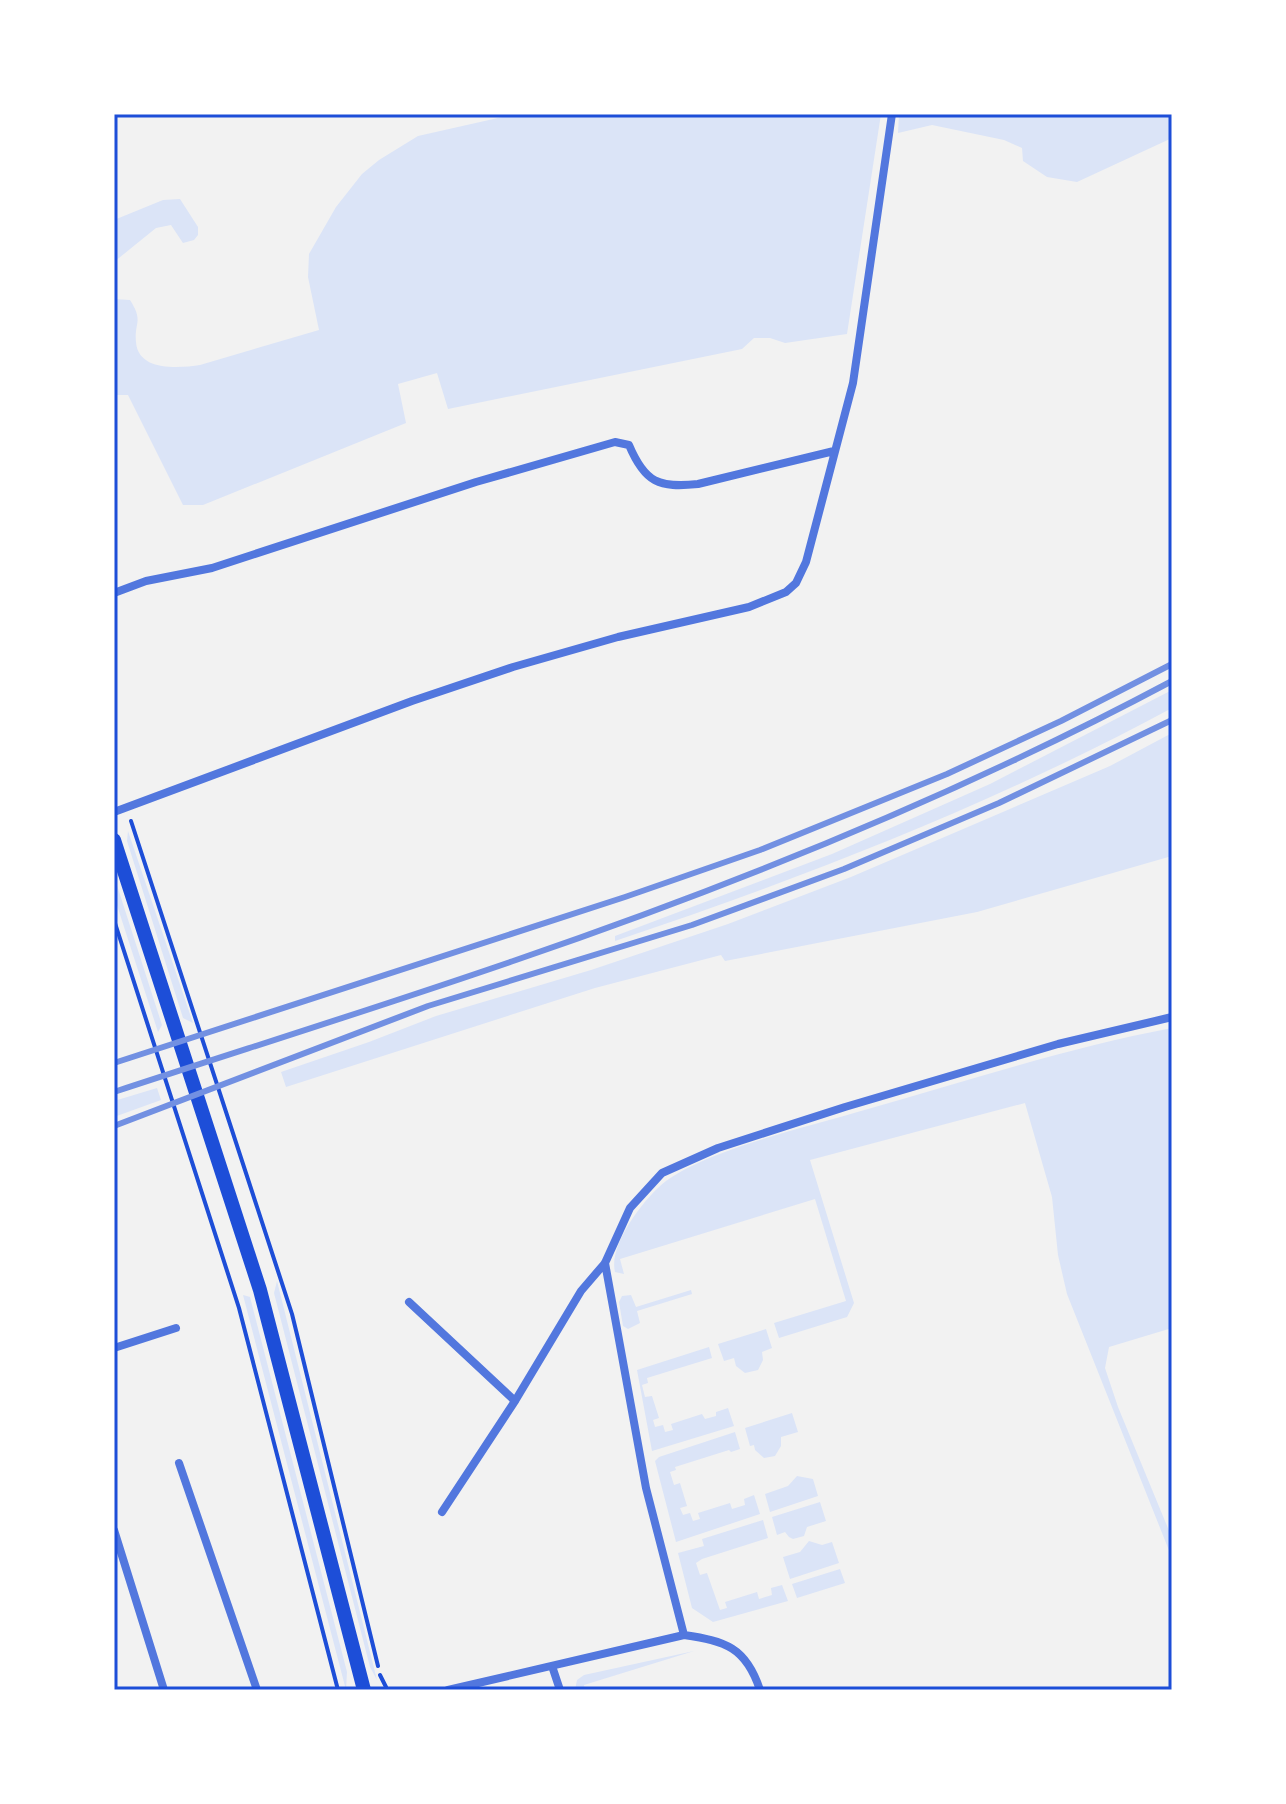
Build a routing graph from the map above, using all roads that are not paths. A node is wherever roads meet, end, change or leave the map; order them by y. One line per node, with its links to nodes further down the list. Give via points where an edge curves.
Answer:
1 (892, 114): 2 (street, via 854,379)
2 (834, 451): 3 (street, via 676,486 651,479 629,445 615,442 212,568); 4 (street, via 806,562 786,592 749,607 618,637 456,686)
3 (114, 593)
4 (114, 812)
5 (114, 840): 19 (main road, via 260,1290)
6 (1172, 1017): 7 (street, via 1043,1049 718,1148 662,1173 630,1208)
7 (605, 1263): 11 (street, via 581,1291); 15 (street, via 646,1488)
8 (409, 1302): 11 (street)
9 (176, 1328): 10 (street)
10 (114, 1348)
11 (515, 1401): 13 (street)
12 (179, 1463): 18 (street)
13 (442, 1512)
14 (114, 1530): 17 (street)
15 (684, 1635): 16 (street); 22 (street, via 727,1645 752,1669)
16 (552, 1666): 20 (street); 21 (street)
17 (164, 1690)
18 (257, 1690)
19 (364, 1690)
20 (448, 1690)
21 (560, 1690)
22 (760, 1690)

